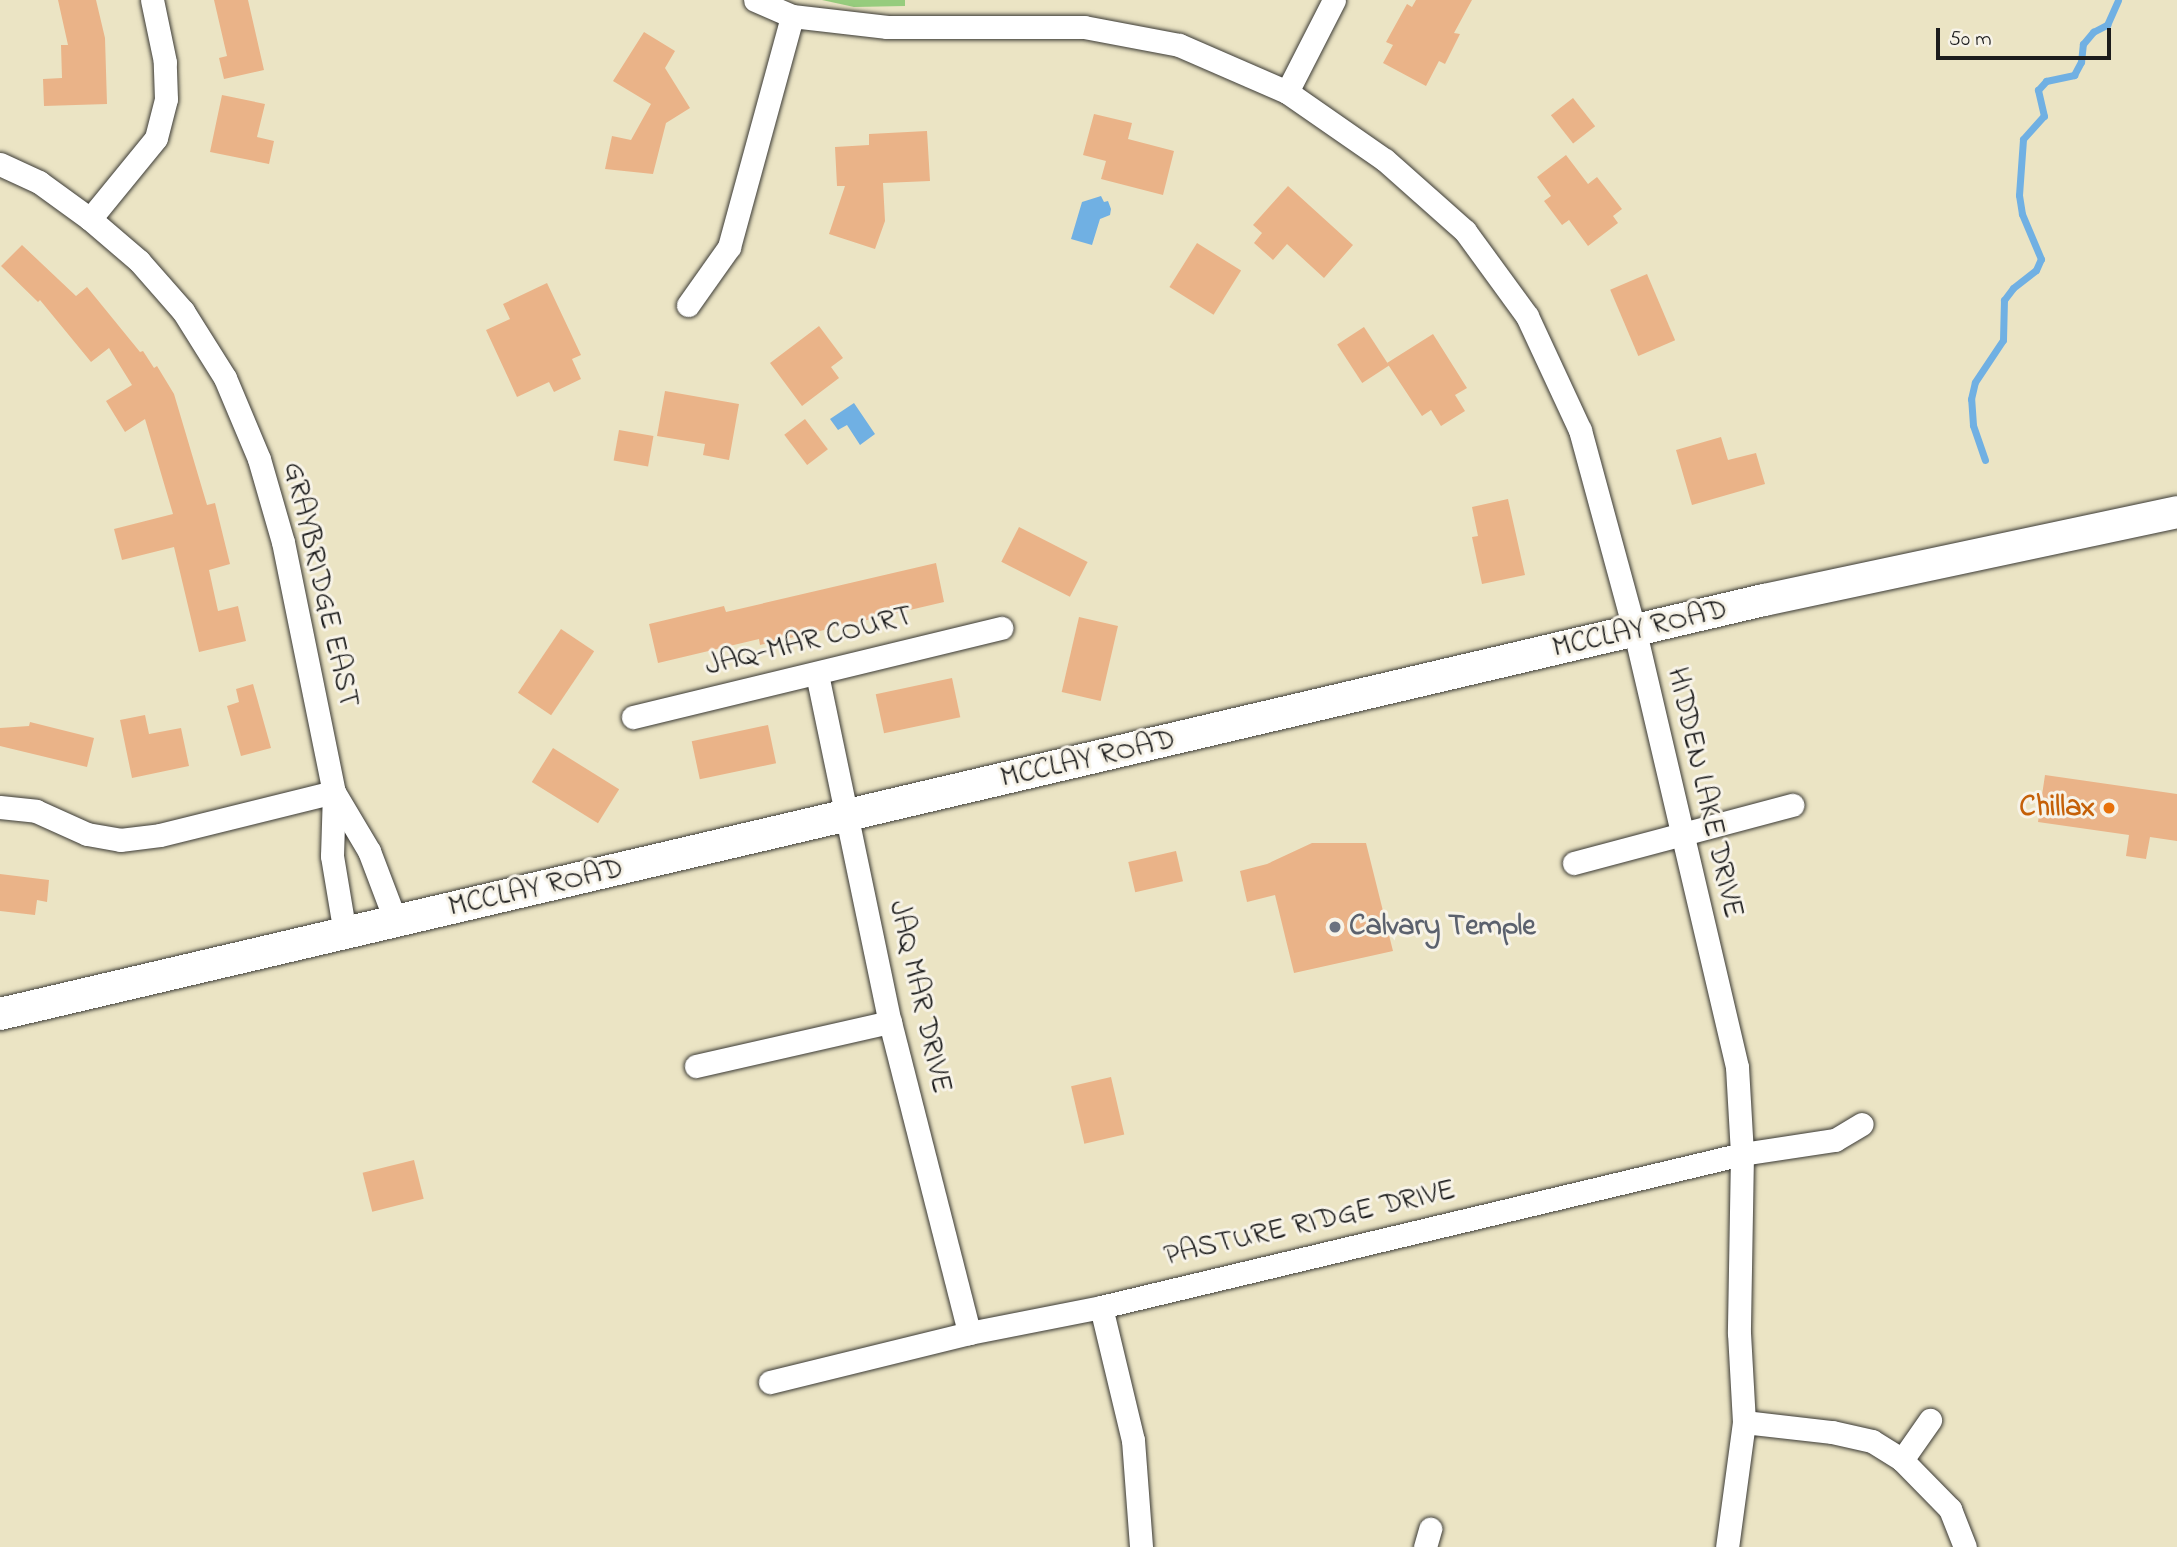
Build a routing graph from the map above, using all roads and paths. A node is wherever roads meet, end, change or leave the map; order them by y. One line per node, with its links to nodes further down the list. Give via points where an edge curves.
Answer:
1 (152, 0): 7 (street, via 165,62 166,99 156,138)
2 (755, 0): 4 (street, HIDDEN LAKE DRIVE)
3 (1334, 0): 5 (street)
4 (792, 16): 5 (street, HIDDEN LAKE DRIVE, via 887,27 1084,27 1180,46); 8 (street, via 729,247)
5 (1287, 92): 11 (street, HIDDEN LAKE DRIVE, via 1385,160 1465,230 1527,316 1580,430)
6 (0, 164): 7 (street, GRAYBRIDGE EAST, via 39,182)
7 (90, 219): 14 (street, GRAYBRIDGE EAST, via 139,261 183,311 225,377 259,459 283,542)
8 (688, 305)
9 (2177, 512): 11 (main road, MCCLAY ROAD)
10 (1001, 628): 12 (street, JAQ-MAR COURT)
11 (1635, 632): 17 (main road, MCCLAY ROAD); 18 (street, HIDDEN LAKE DRIVE)
12 (817, 674): 13 (street, JAQ-MAR COURT); 17 (street, JAQ MAR DRIVE)
13 (633, 717)
14 (334, 792): 16 (street, via 120,841 87,834 36,811); 20 (street, GRAYBRIDGE EAST, via 369,851); 21 (street, GRAYBRIDGE EAST, via 332,856)
15 (1792, 805): 18 (street)
16 (0, 807)
17 (846, 817): 20 (main road, MCCLAY ROAD); 23 (street, JAQ MAR DRIVE)
18 (1681, 836): 19 (street); 26 (street, HIDDEN LAKE DRIVE, via 1737,1067)
19 (1574, 863)
20 (396, 922): 21 (main road, MCCLAY ROAD)
21 (345, 934): 22 (main road, MCCLAY ROAD)
22 (0, 1014)
23 (890, 1022): 24 (street); 28 (street, JAQ MAR DRIVE)
24 (696, 1066)
25 (1863, 1124): 26 (street, PASTURE RIDGE DRIVE, via 1835,1140)
26 (1742, 1154): 27 (street, PASTURE RIDGE DRIVE); 31 (street, HIDDEN LAKE DRIVE, via 1739,1333)
27 (1101, 1307): 28 (street, PASTURE RIDGE DRIVE); 33 (street, via 1133,1440)
28 (969, 1333): 29 (street, PASTURE RIDGE DRIVE)
29 (770, 1382)
30 (1930, 1420): 32 (street)
31 (1744, 1422): 32 (street, via 1872,1441); 34 (street, HIDDEN LAKE DRIVE)
32 (1902, 1460): 35 (street, via 1950,1510)
33 (1141, 1547)
34 (1727, 1547)
35 (1965, 1547)

